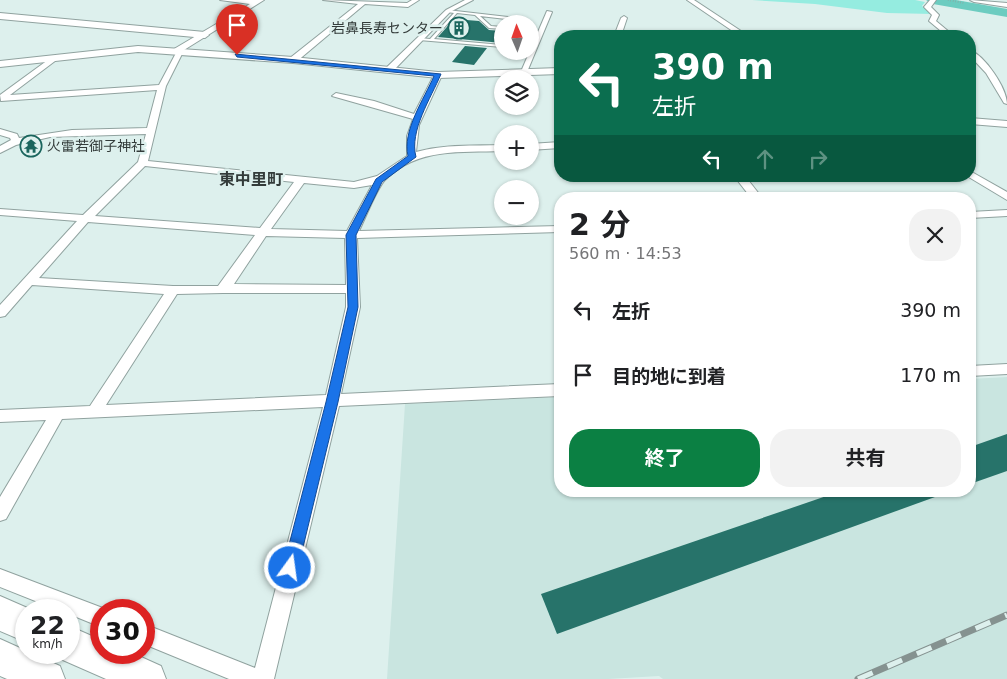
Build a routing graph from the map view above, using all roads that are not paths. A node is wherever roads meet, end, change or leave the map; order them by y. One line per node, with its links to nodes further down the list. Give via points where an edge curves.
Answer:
1 (223, 0): 7 (street)
2 (326, 0): 9 (street)
3 (416, 0): 9 (street, via 408,5)
4 (470, 0): 11 (street)
5 (690, 0): 19 (street)
6 (974, 0): 10 (street)
7 (259, 1): 21 (street)
8 (932, 1): 20 (street, via 927,7 936,15 932,21)
9 (364, 2): 28 (street)
10 (1007, 5)
11 (452, 11): 13 (lane); 22 (street); 23 (lane)
12 (548, 12): 31 (street)
13 (476, 14): 15 (lane); 17 (lane)
14 (0, 16): 21 (street)
15 (494, 16)
16 (624, 18): 18 (street)
17 (494, 27)
18 (620, 30)
19 (735, 30)
20 (943, 30)
21 (205, 35): 25 (street)
22 (420, 39): 23 (lane); 30 (street)
23 (431, 40): 24 (lane)
24 (494, 45)
25 (179, 51): 27 (street, via 138,49); 28 (street); 38 (street)
26 (976, 58): 36 (street)
27 (52, 59): 29 (street); 40 (street)
28 (294, 60): 30 (street)
29 (0, 64)
30 (390, 69): 35 (street)
31 (524, 70)
32 (554, 71): 33 (street)
33 (539, 72)
34 (494, 73): 35 (street)
35 (438, 74): 42 (street)
36 (994, 80): 37 (street); 41 (street)
37 (1007, 81)
38 (161, 87): 40 (street); 45 (street)
39 (336, 96): 42 (street)
40 (0, 99)
41 (1007, 101)
42 (418, 118): 52 (street, via 410,146)
43 (976, 121): 44 (street)
44 (1007, 124)
45 (151, 131): 47 (street, via 81,133); 53 (street)
46 (0, 132): 47 (street, via 14,136)
47 (15, 140): 51 (street)
48 (554, 146): 49 (street)
49 (539, 147)
50 (494, 148): 52 (street, via 442,150)
51 (0, 150)
52 (412, 157): 56 (street)
53 (143, 163): 55 (street); 63 (street)
54 (976, 178): 59 (street)
55 (301, 180): 56 (street, via 354,185); 65 (street)
56 (378, 181): 66 (street)
57 (744, 182): 58 (street)
58 (752, 192)
59 (1007, 197)
60 (0, 212): 63 (street)
61 (1007, 213): 62 (street)
62 (976, 215)
63 (86, 219): 65 (street); 67 (street)
64 (554, 229): 66 (street)
65 (263, 232): 66 (street); 68 (street)
66 (351, 235): 69 (street)
67 (27, 282): 70 (street); 71 (street)
68 (225, 288): 69 (street); 70 (street, via 213,291)
69 (353, 289): 75 (street, via 353,307)
70 (173, 290): 76 (street)
71 (0, 313)
72 (1007, 369): 73 (street)
73 (976, 371)
74 (554, 390): 75 (street)
75 (332, 402): 76 (street); 90 (street)
76 (94, 412): 77 (street)
77 (57, 414): 78 (street); 79 (street)
78 (0, 416)
79 (0, 513)
80 (0, 578): 81 (street)
81 (90, 613)
82 (0, 614): 83 (highway)
83 (15, 620)
84 (155, 638): 89 (street)
85 (80, 649): 88 (highway)
86 (0, 657): 87 (highway)
87 (47, 679)
88 (148, 679)
89 (255, 679)
90 (263, 679)

